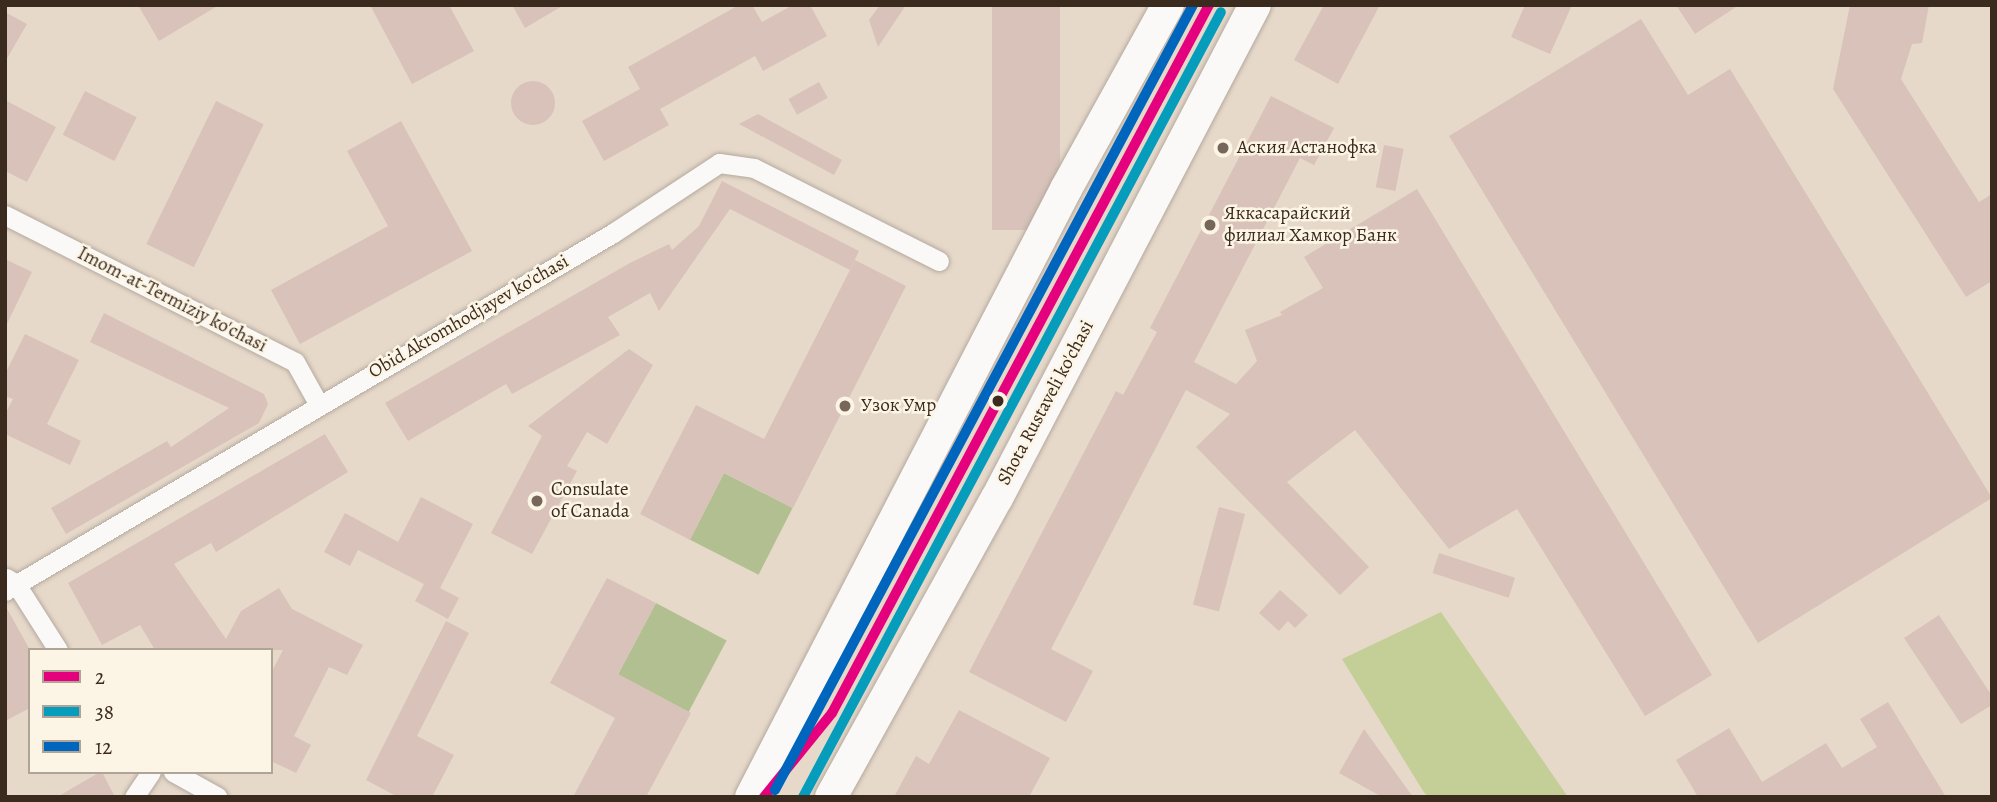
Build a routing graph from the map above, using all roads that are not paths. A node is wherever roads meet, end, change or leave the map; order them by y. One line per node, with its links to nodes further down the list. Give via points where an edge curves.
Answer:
1 (1168, 5): 12 (main road, via 1066,189)
2 (1255, 5): 13 (main road, Shota Rustaveli ko'chasi, via 997,498)
3 (5, 215): 5 (street, Imom-at-Termiziy ko'chasi, via 295,362)
4 (939, 261): 5 (street, Obid Akromhodjayev ko'chasi, via 754,168 719,163 613,233)
5 (319, 405): 6 (street, Obid Akromhodjayev ko'chasi)
6 (9, 584): 7 (street)
7 (57, 648)
8 (150, 774): 10 (street)
9 (177, 774): 11 (street)
10 (134, 797)
11 (218, 797)
12 (751, 797)
13 (831, 797)

